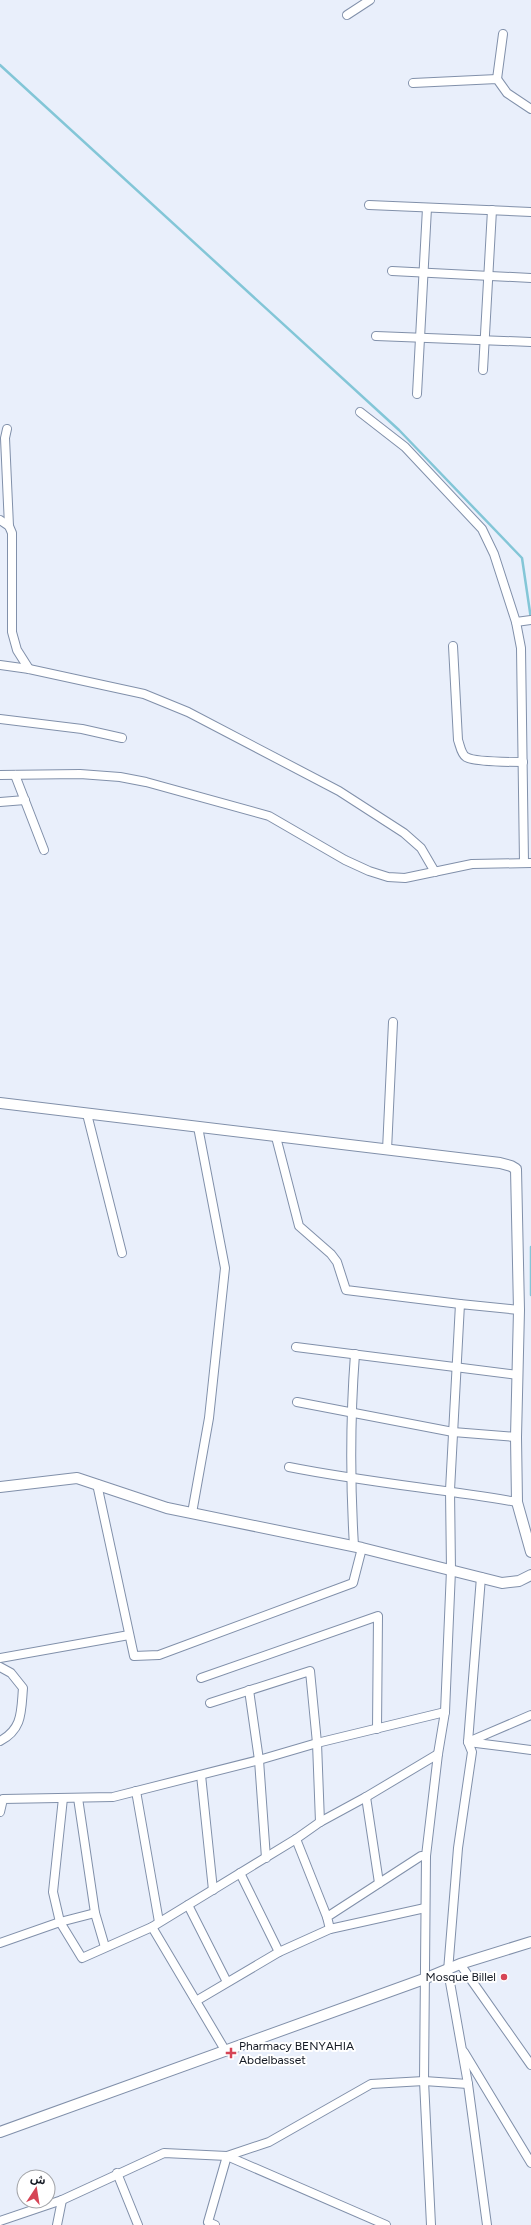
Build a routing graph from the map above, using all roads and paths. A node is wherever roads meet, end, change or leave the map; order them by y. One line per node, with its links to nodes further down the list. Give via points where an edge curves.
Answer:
1 (370, 0): 2 (street)
2 (347, 15)
3 (503, 34): 4 (street)
4 (497, 79): 5 (street); 6 (street, via 507,93)
5 (413, 83)
6 (531, 109)
7 (369, 205): 8 (street)
8 (427, 208): 9 (street); 12 (street)
9 (492, 210): 10 (street); 13 (street)
10 (531, 212)
11 (392, 271): 12 (street)
12 (423, 273): 13 (street); 16 (street)
13 (488, 276): 14 (street); 17 (street)
14 (531, 278)
15 (376, 336): 16 (street)
16 (420, 338): 17 (street); 20 (street)
17 (485, 340): 18 (street); 19 (street)
18 (531, 342)
19 (483, 370)
20 (417, 394)
21 (360, 412): 26 (street, via 404,447 482,529 494,554)
22 (7, 429): 24 (street, via 5,438)
23 (0, 520): 24 (street)
24 (9, 526): 29 (street, via 12,533 12,632 17,650)
25 (529, 620): 26 (street)
26 (516, 622): 32 (street, via 521,648)
27 (453, 646): 32 (street, via 458,740 463,754 466,758 479,760)
28 (0, 665): 29 (street)
29 (29, 669): 39 (street, via 144,694 188,712 339,792 404,833 421,848)
30 (0, 719): 31 (street, via 82,729)
31 (122, 738)
32 (523, 762): 38 (street)
33 (0, 775): 34 (street)
34 (15, 775): 35 (street); 39 (street, via 88,774 146,782 269,816 369,871 406,878)
35 (25, 800): 36 (street); 37 (street)
36 (0, 802)
37 (44, 850)
38 (528, 863): 39 (street, via 472,864)
39 (435, 872)
40 (393, 1022): 45 (street)
41 (0, 1104): 42 (street)
42 (87, 1114): 43 (street); 46 (street)
43 (198, 1127): 44 (street); 63 (street, via 225,1268 209,1418)
44 (276, 1137): 45 (street); 47 (street, via 299,1226 337,1262 346,1290)
45 (387, 1150): 48 (street, via 500,1163 516,1169)
46 (122, 1253)
47 (460, 1304): 48 (street); 51 (street)
48 (519, 1310): 52 (street)
49 (296, 1347): 50 (street)
50 (355, 1354): 51 (street); 54 (street)
51 (455, 1368): 52 (street); 55 (street)
52 (518, 1375): 56 (street)
53 (297, 1402): 54 (street)
54 (351, 1411): 55 (street); 58 (street)
55 (453, 1432): 56 (street); 61 (street)
56 (516, 1437): 62 (street)
57 (289, 1467): 58 (street)
58 (350, 1479): 61 (street); 64 (street)
59 (97, 1484): 60 (street, via 77,1478); 63 (street, via 167,1508); 69 (street)
60 (0, 1487)
61 (450, 1490): 62 (street); 66 (street)
62 (518, 1502): 65 (street)
63 (192, 1513): 64 (street)
64 (358, 1547): 66 (street); 69 (street, via 353,1583 285,1610 159,1655 134,1656)
65 (531, 1552)
66 (451, 1570): 68 (street); 75 (street)
67 (531, 1575): 68 (street, via 511,1583)
68 (481, 1577): 80 (street)
69 (129, 1635): 70 (street)
70 (0, 1658)
71 (0, 1667): 78 (street, via 11,1673 23,1688 21,1720 8,1736)
72 (201, 1678): 77 (street, via 378,1616)
73 (249, 1690): 74 (street); 79 (street, via 310,1671); 83 (street)
74 (210, 1703)
75 (445, 1712): 77 (street); 82 (street)
76 (531, 1715): 80 (street)
77 (377, 1729): 79 (street)
78 (0, 1741)
79 (317, 1742): 83 (street); 90 (street)
80 (468, 1742): 81 (street); 109 (street, via 472,1752 458,1848)
81 (531, 1750)
82 (438, 1754): 86 (street); 92 (street)
83 (259, 1760): 84 (street); 93 (street)
84 (201, 1775): 85 (street); 96 (street)
85 (136, 1791): 88 (street, via 114,1797); 102 (street)
86 (366, 1797): 90 (street); 95 (street)
87 (63, 1798): 88 (street); 89 (street, via 3,1799); 101 (street, via 53,1892)
88 (78, 1798): 99 (street)
89 (0, 1812)
90 (320, 1822): 91 (street)
91 (296, 1839): 93 (street); 100 (street)
92 (426, 1856): 95 (street, via 421,1856); 98 (street)
93 (266, 1858): 94 (street)
94 (240, 1873): 96 (street); 107 (street)
95 (379, 1883): 100 (street)
96 (213, 1890): 97 (street)
97 (188, 1905): 102 (street); 111 (street)
98 (425, 1908): 103 (street); 110 (street)
99 (95, 1913): 101 (street); 106 (street)
100 (327, 1917): 103 (street)
101 (60, 1922): 104 (street); 106 (street, via 82,1958)
102 (156, 1925): 106 (street); 112 (street)
103 (330, 1929): 107 (street)
104 (0, 1943)
105 (529, 1946): 108 (street)
106 (105, 1948)
107 (279, 1952): 111 (street)
108 (460, 1964): 109 (street); 115 (street)
109 (448, 1971): 110 (street); 113 (street)
110 (424, 1979): 114 (street); 116 (street)
111 (227, 1982): 112 (street)
112 (196, 2001): 114 (street)
113 (460, 2046): 117 (street); 120 (street)
114 (225, 2050): 118 (street)
115 (531, 2065)
116 (424, 2081): 117 (street); 119 (street, via 371,2084 269,2142); 128 (street)
117 (468, 2084): 129 (street)
118 (0, 2132)
119 (227, 2156): 121 (street, via 164,2153); 124 (street); 127 (street)
120 (531, 2163)
121 (117, 2173): 122 (street); 126 (street)
122 (62, 2200): 123 (street); 125 (street)
123 (0, 2221)
124 (208, 2224)
125 (57, 2225)
126 (138, 2225)
127 (386, 2225)
128 (431, 2225)
129 (487, 2225)

